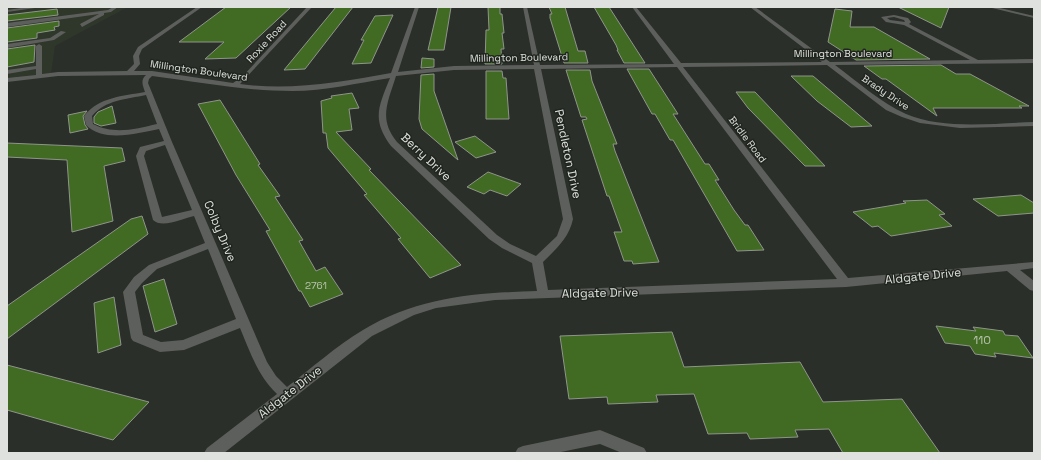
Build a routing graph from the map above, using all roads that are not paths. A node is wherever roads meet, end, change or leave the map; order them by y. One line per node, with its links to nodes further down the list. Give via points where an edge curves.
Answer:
1 (40, 7): 10 (street)
2 (116, 7): 11 (street)
3 (200, 7): 26 (street, via 140,48 136,56 137,64)
4 (310, 7): 31 (street, Roxie Road)
5 (417, 7): 28 (street, Berry Drive)
6 (525, 7): 23 (street, Pendleton Drive)
7 (634, 7): 22 (street, Bridle Road)
8 (752, 7): 21 (street, Brady Drive)
9 (990, 7): 12 (street)
10 (7, 11)
11 (109, 11): 14 (street); 15 (street)
12 (1034, 17)
13 (905, 24): 20 (street)
14 (7, 25)
15 (82, 25)
16 (63, 32): 17 (street, via 52,39)
17 (7, 46)
18 (39, 46): 24 (street)
19 (1034, 61): 20 (street, Millington Boulevard)
20 (978, 62): 21 (street, Millington Boulevard)
21 (828, 63): 22 (street, Millington Boulevard); 33 (street, Brady Drive, via 889,108 909,118 946,125)
22 (678, 64): 23 (street, Millington Boulevard); 41 (street, Bridle Road)
23 (537, 66): 28 (street, Millington Boulevard, via 454,68); 38 (street, Pendleton Drive, via 568,219 564,235)
24 (40, 67): 25 (street); 29 (street)
25 (7, 72)
26 (130, 72): 27 (street, Millington Boulevard); 29 (street, Millington Boulevard)
27 (152, 73): 31 (street, Millington Boulevard); 32 (street, Colby Drive, via 145,80)
28 (393, 75): 31 (street, Millington Boulevard, via 302,89); 38 (street, Berry Drive, via 381,118 383,128 390,139 493,237)
29 (39, 76): 30 (street, Millington Boulevard)
30 (7, 80)
31 (234, 86)
32 (149, 94): 34 (street, Colby Drive); 34 (street, via 108,102 92,110 88,116 90,125 106,132)
33 (1034, 124)
34 (161, 126): 35 (street, Colby Drive)
35 (168, 142): 36 (street, Colby Drive); 36 (street, via 143,149 140,156 158,220)
36 (198, 212): 37 (street, Colby Drive)
37 (211, 244): 44 (street, Colby Drive); 44 (street, via 153,267 128,292 137,338 160,347 184,345)
38 (537, 261): 43 (street)
39 (1034, 265): 40 (street, Aldgate Drive)
40 (1009, 267): 41 (street, Aldgate Drive); 42 (street)
41 (846, 283): 43 (street, Aldgate Drive, via 664,292)
42 (1034, 287)
43 (543, 294): 45 (street, Aldgate Drive, via 462,300 435,304 410,312 368,333)
44 (244, 321): 45 (street, Colby Drive, via 261,363 271,380)
45 (286, 394): 46 (street, Aldgate Drive)
46 (212, 453)
47 (523, 453): 48 (street, via 600,436)
48 (639, 453)

